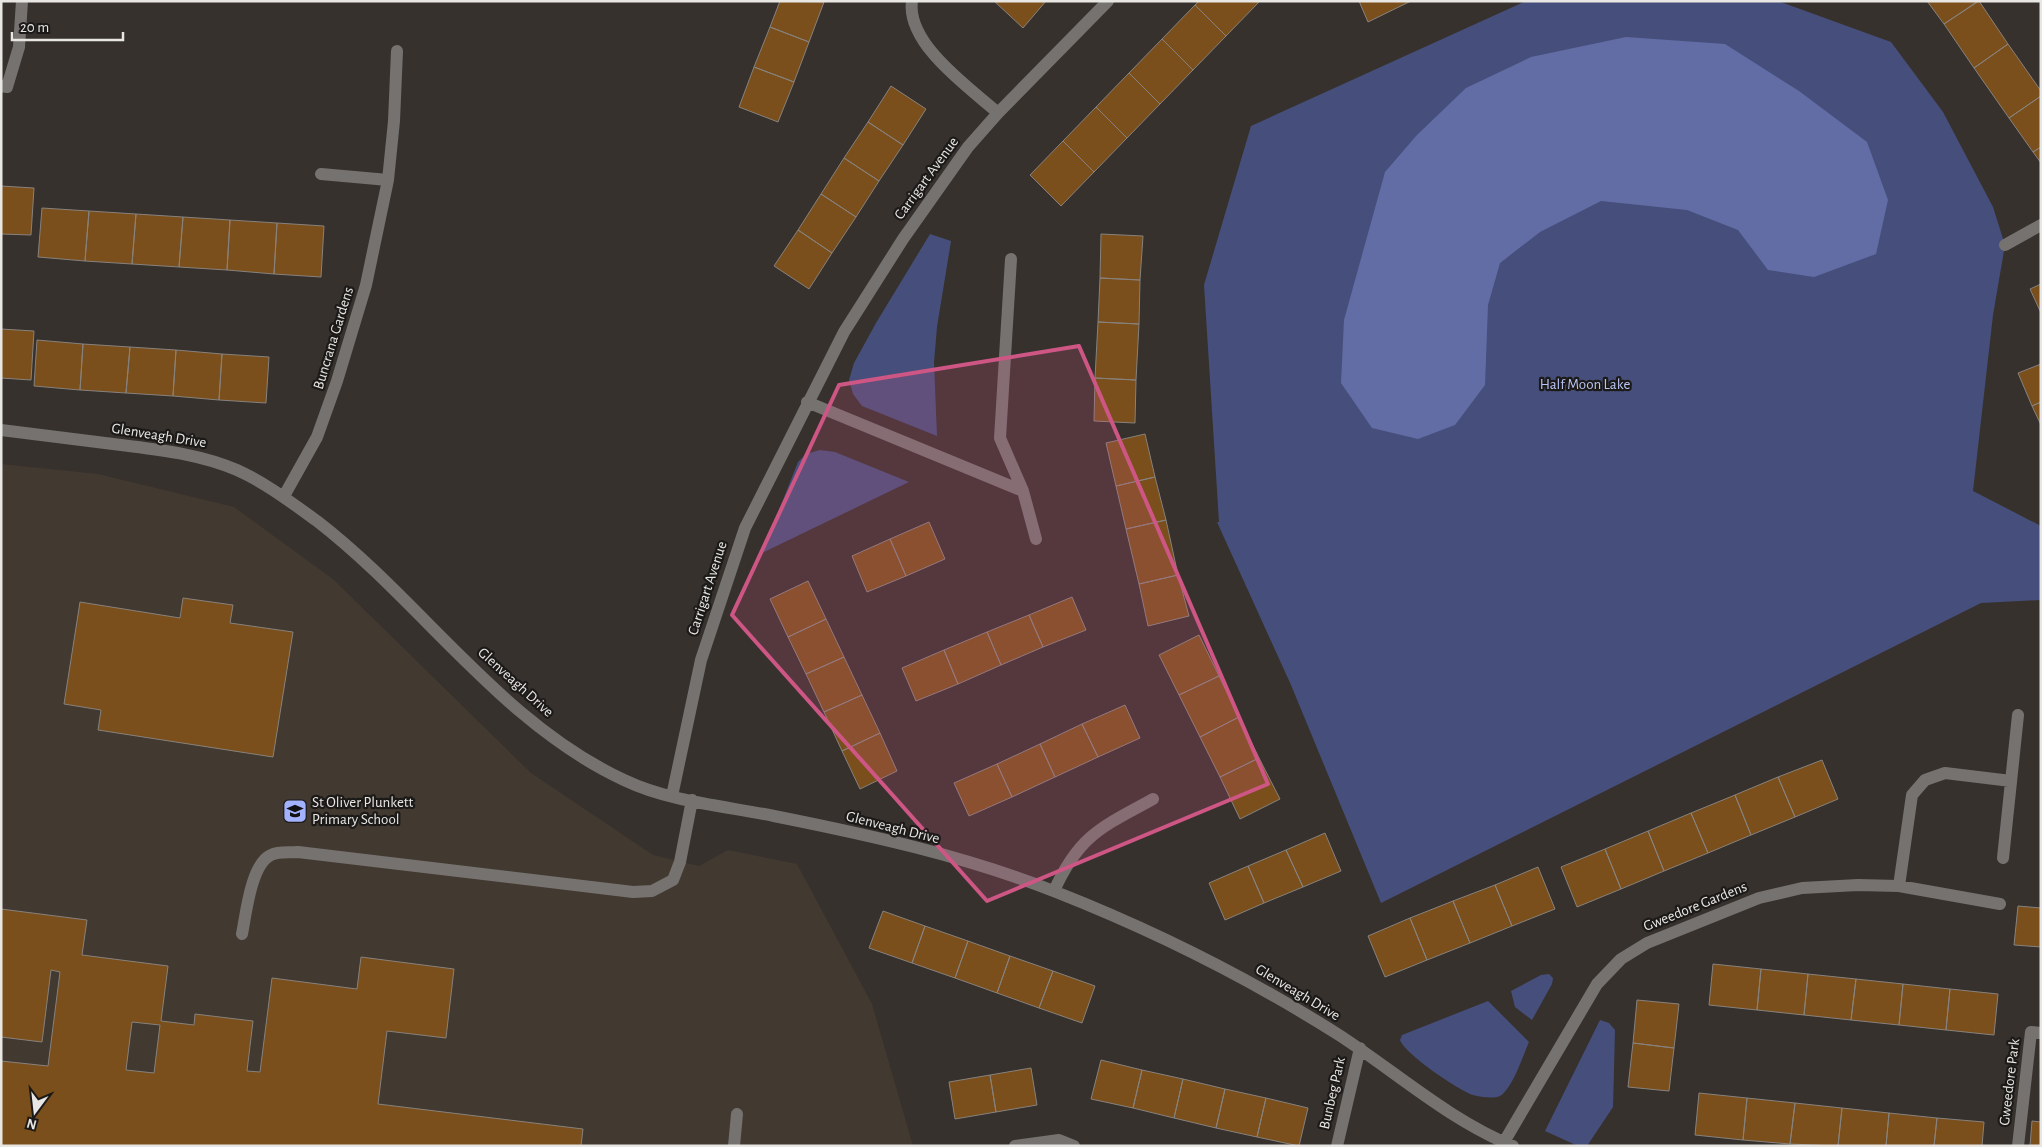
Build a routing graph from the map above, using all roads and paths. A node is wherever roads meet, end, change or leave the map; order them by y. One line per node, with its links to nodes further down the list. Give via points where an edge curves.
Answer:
1 (22, 1): 5 (street, via 18,47 7,87)
2 (912, 1): 6 (street, via 917,30 930,52)
3 (1108, 1): 6 (street, Carrigart Avenue)
4 (397, 51): 8 (street, Buncrana Gardens)
5 (1, 86)
6 (998, 113): 12 (street, Carrigart Avenue, via 968,147 898,247 844,332)
7 (320, 174): 8 (street)
8 (388, 180): 15 (street, Buncrana Gardens, via 366,285 337,381 317,437)
9 (2041, 225): 10 (street)
10 (2005, 245)
11 (1011, 260): 14 (street, via 1000,438)
12 (807, 402): 14 (street); 19 (street, Carrigart Avenue, via 745,528 718,604 701,660)
13 (1, 430): 15 (street, Glenveagh Drive, via 200,457 239,471)
14 (1023, 490): 16 (street)
15 (284, 496): 19 (street, Glenveagh Drive, via 350,547 507,699 542,728 591,763 628,782)
16 (1036, 540)
17 (2018, 715): 18 (street)
18 (2011, 781): 22 (street); 23 (street, via 1945,773 1925,780 1912,795)
19 (672, 796): 21 (street, Glenveagh Drive)
20 (1153, 799): 24 (street, via 1091,834 1074,853)
21 (692, 800): 24 (street, Glenveagh Drive, via 861,835 959,860); 26 (street, via 680,862 673,880 652,891 633,892 298,852 282,853 270,855 255,874)
22 (2003, 858)
23 (1899, 886): 25 (street, Gweedore Gardens); 30 (street, Gweedore Gardens, via 1802,888 1759,898 1647,942 1621,959 1597,984)
24 (1054, 891): 28 (street, Glenveagh Drive, via 1229,970)
25 (2000, 904)
26 (242, 934)
27 (2041, 1033): 35 (street, Gweedore Park, via 2031,1032)
28 (1360, 1048): 30 (street, Glenveagh Drive, via 1430,1098); 34 (street, Bunbeg Park)
29 (737, 1114): 31 (street)
30 (1508, 1144)
31 (734, 1146)
32 (1015, 1146): 33 (street, via 1059,1140)
33 (1074, 1146)
34 (1337, 1146)
35 (2018, 1146)

